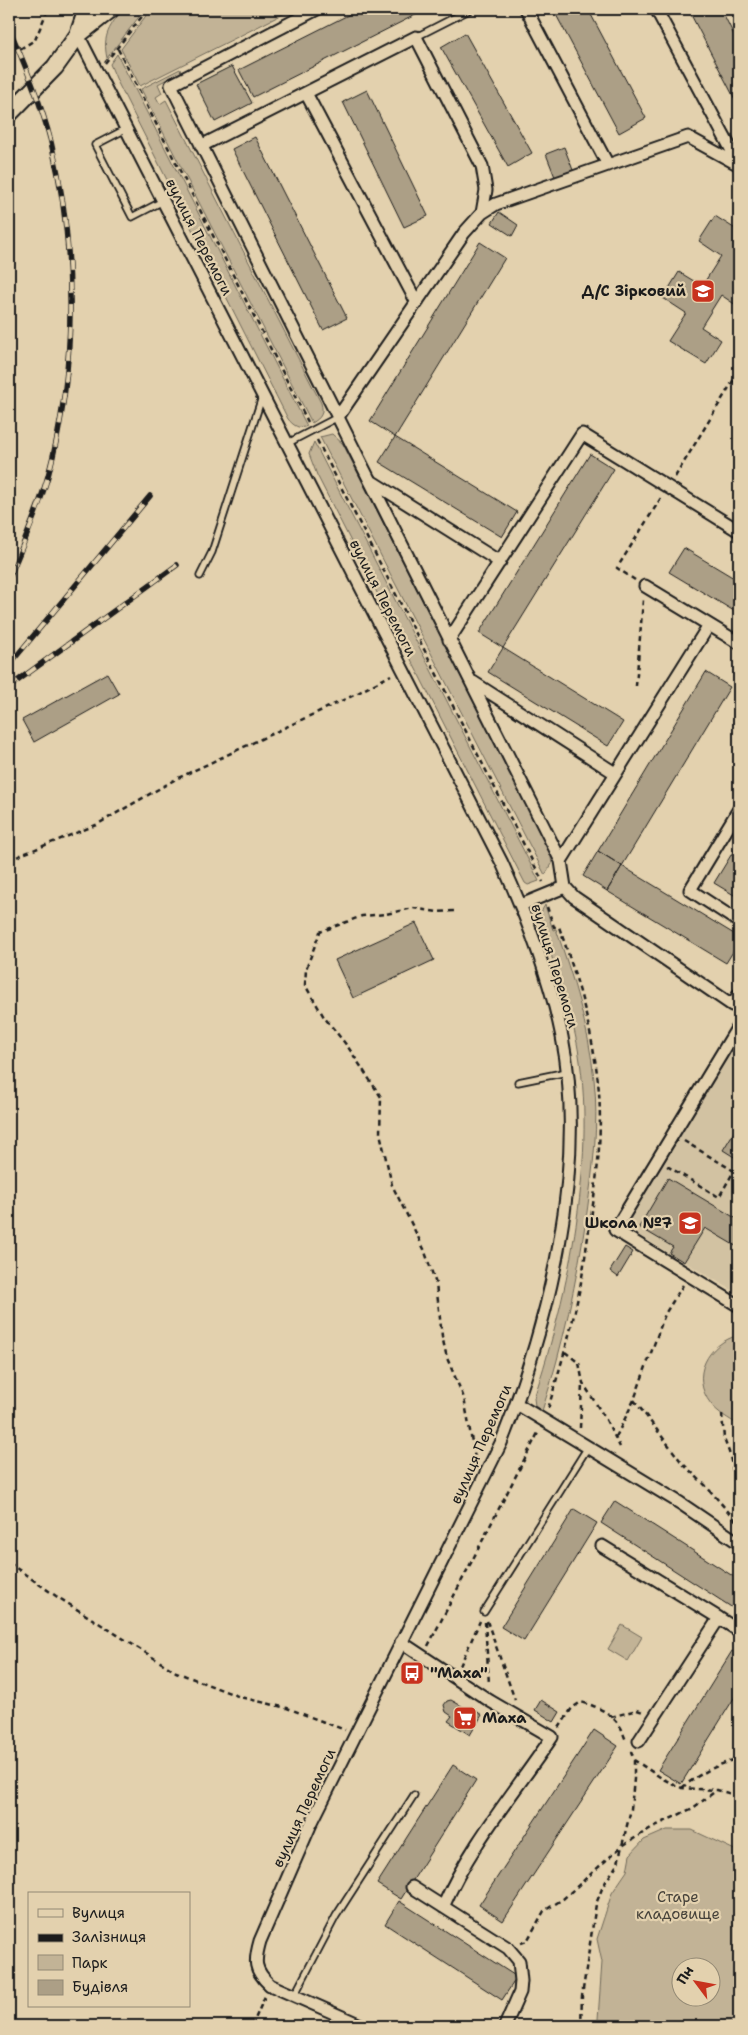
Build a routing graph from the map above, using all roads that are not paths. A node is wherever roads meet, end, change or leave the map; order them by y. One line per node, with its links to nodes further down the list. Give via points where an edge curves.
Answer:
1 (87, 9): 7 (street)
2 (111, 9): 7 (street)
3 (317, 9): 12 (street, via 171,86)
4 (471, 9): 8 (lane)
5 (526, 9): 13 (street)
6 (656, 9): 14 (street)
7 (78, 35): 10 (street, via 55,67); 11 (street, вулиця Перемоги)
8 (416, 37): 9 (street); 16 (street, via 482,166 486,190)
9 (306, 93): 12 (street); 17 (street)
10 (9, 114)
11 (126, 129): 15 (street, вулиця Перемоги); 15 (lane, via 95,145 132,217)
12 (201, 146): 19 (street)
13 (608, 165): 14 (street, via 688,137); 16 (street, via 496,204)
14 (739, 165)
15 (163, 201): 18 (street, вулиця Перемоги)
16 (482, 213): 17 (street, via 464,233)
17 (417, 303): 19 (street)
18 (263, 394): 20 (street, вулиця Перемоги); 24 (lane, via 212,552)
19 (338, 417): 20 (lane); 21 (street)
20 (288, 443): 34 (street, вулиця Перемоги)
21 (370, 480): 23 (street); 27 (street)
22 (739, 531): 23 (street, via 582,434)
23 (500, 562): 27 (street)
24 (200, 576)
25 (645, 586): 26 (street)
26 (709, 625): 28 (street); 30 (street)
27 (450, 640): 29 (street)
28 (739, 643)
29 (472, 682): 30 (street); 32 (street)
30 (616, 773): 32 (street)
31 (739, 809): 35 (street, via 690,890)
32 (561, 861): 33 (street)
33 (565, 887): 34 (street); 37 (street, via 604,919)
34 (521, 905): 39 (street, вулиця Перемоги, via 555,1006)
35 (739, 922)
36 (739, 994): 37 (street)
37 (736, 1008)
38 (739, 1025): 41 (street, via 615,1230)
39 (567, 1072): 40 (lane); 42 (street, вулиця Перемоги, via 570,1137 564,1213 538,1340)
40 (518, 1082)
41 (739, 1306)
42 (517, 1404): 43 (street); 49 (street, вулиця Перемоги, via 501,1443)
43 (584, 1445): 44 (street); 46 (lane)
44 (739, 1543)
45 (602, 1546): 47 (street)
46 (484, 1612)
47 (719, 1618): 48 (street); 50 (street)
48 (739, 1631)
49 (400, 1642): 53 (street, via 552,1737 496,1816 454,1882); 54 (street, вулиця Перемоги, via 310,1826 260,1941 256,1965 260,1976 270,1985)
50 (639, 1741)
51 (414, 1795): 54 (lane, via 336,1916)
52 (412, 1887): 53 (street)
53 (443, 1907): 56 (street, via 508,1948 519,1961 520,1992)
54 (294, 1996): 55 (street)
55 (363, 2026)
56 (505, 2026)

